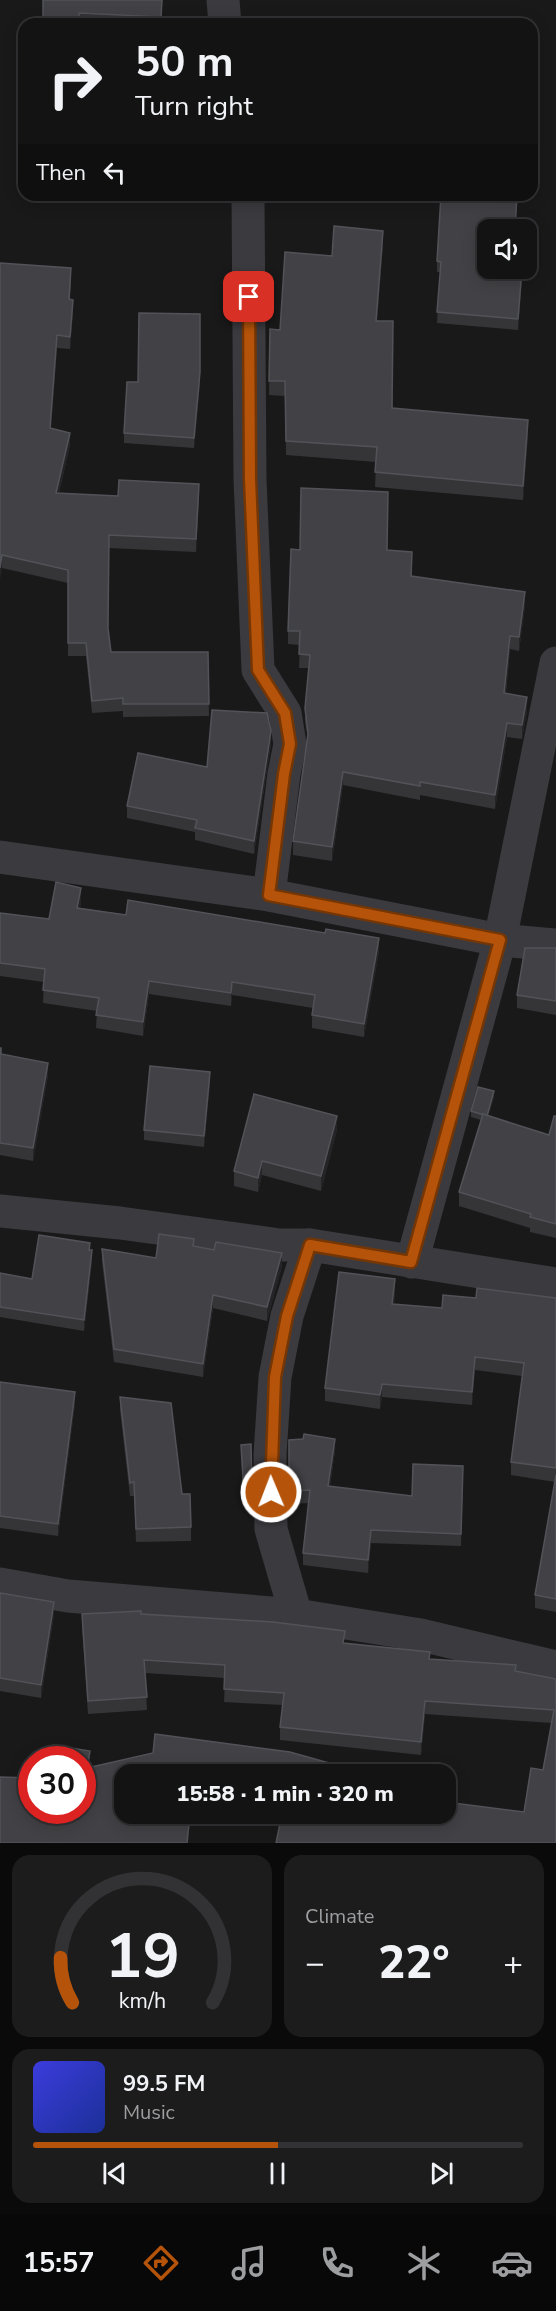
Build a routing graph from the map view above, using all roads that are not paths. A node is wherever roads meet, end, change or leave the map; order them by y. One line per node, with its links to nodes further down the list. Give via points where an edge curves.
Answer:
1 (223, 0): 2 (street)
2 (224, 18)
3 (248, 201): 6 (street, via 250,479 258,670 285,713 290,744)
4 (556, 663): 7 (street)
5 (0, 857): 6 (street)
6 (269, 895): 7 (street)
7 (500, 940): 8 (street); 11 (street)
8 (556, 945)
9 (0, 1211): 10 (street, via 280,1245)
10 (310, 1245): 11 (street); 14 (street, via 287,1316 275,1377 270,1455 272,1529)
11 (411, 1262): 12 (street)
12 (556, 1284)
13 (0, 1584): 14 (street, via 68,1596)
14 (296, 1615): 15 (street, via 421,1635)
15 (556, 1667)

